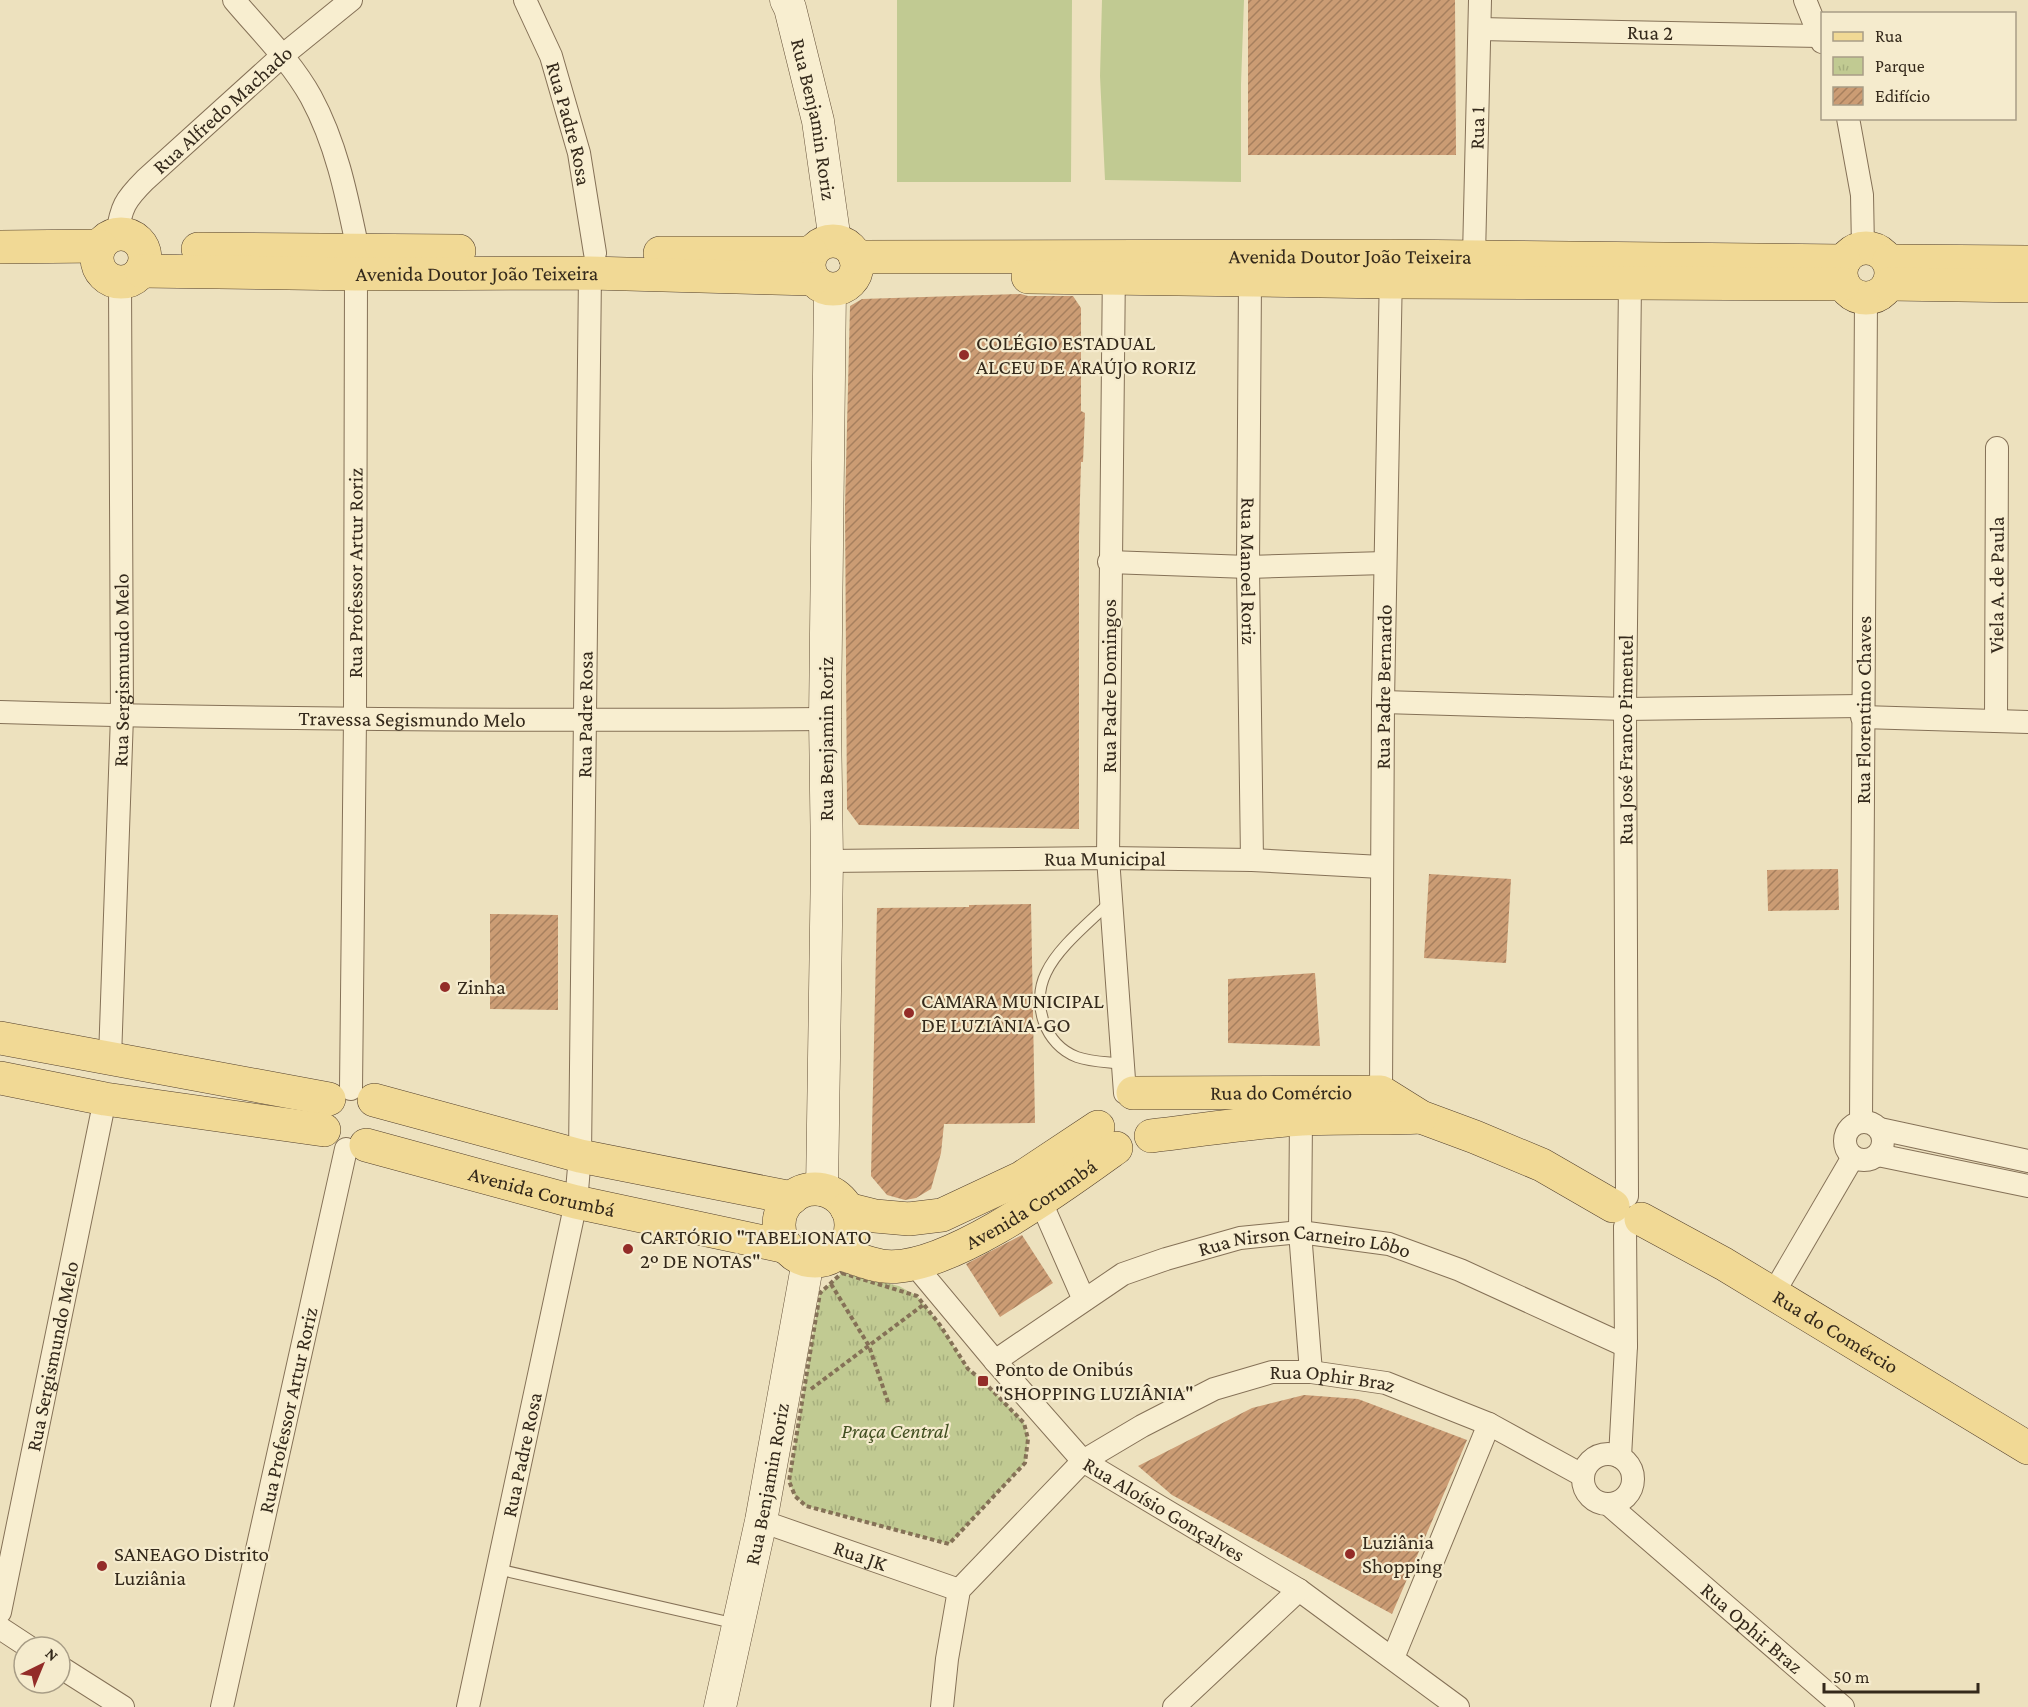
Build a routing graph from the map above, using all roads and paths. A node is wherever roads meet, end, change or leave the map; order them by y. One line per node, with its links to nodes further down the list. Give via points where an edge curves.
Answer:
1 (234, 0): 9 (street, Rua Professor Artur Roriz)
2 (351, 0): 9 (street, Rua Alfredo Machado)
3 (525, 0): 16 (street, Rua Padre Rosa, via 551,56 579,153)
4 (786, 0): 17 (street, Rua Benjamin Roriz, via 818,121)
5 (1480, 0): 7 (street, Rua 1)
6 (1805, 0): 8 (street)
7 (1480, 29): 8 (street, Rua 2); 12 (street, Rua 1)
8 (1821, 39)
9 (282, 56): 13 (street, Rua Alfredo Machado, via 129,196 121,212); 14 (street, Rua Professor Artur Roriz, via 310,96 331,141 344,183)
10 (1848, 120): 21 (street, Rua Florentino Chaves, via 1862,195)
11 (0, 248): 13 (main road, Avenida Doutor João Teixeira)
12 (1474, 256): 20 (main road, Avenida Doutor João Teixeira); 21 (main road, Avenida Doutor João Teixeira)
13 (120, 259): 14 (main road, Avenida Doutor João Teixeira); 19 (main road, Avenida Doutor João Teixeira); 33 (street, Rua Sergismundo Melo)
14 (357, 262): 16 (main road, Avenida Doutor João Teixeira); 34 (street, Rua Professor Artur Roriz)
15 (2028, 262): 21 (main road, Avenida Doutor João Teixeira)
16 (593, 263): 17 (main road, Avenida Doutor João Teixeira); 36 (street, Rua Padre Rosa)
17 (834, 265): 18 (main road, Avenida Doutor João Teixeira); 35 (street, Rua Benjamin Roriz)
18 (1114, 268): 20 (main road, Avenida Doutor João Teixeira); 22 (main road, Avenida Doutor João Teixeira); 26 (street, Rua Padre Domingos)
19 (0, 269)
20 (1391, 269): 22 (main road, Avenida Doutor João Teixeira); 23 (main road, Avenida Doutor João Teixeira); 27 (street, Rua Padre Bernardo)
21 (1866, 273): 23 (main road, Avenida Doutor João Teixeira); 24 (main road, Avenida Doutor João Teixeira); 32 (street, Rua Florentino Chaves)
22 (1250, 280): 28 (street, Rua Manoel Roriz)
23 (1630, 283): 30 (street, Rua José Franco Pimentel)
24 (2028, 286)
25 (1996, 448): 37 (street, Viela A. de Paula)
26 (1109, 562): 28 (street); 39 (street, Rua Padre Domingos)
27 (1385, 563): 28 (street); 29 (street, Rua Padre Bernardo)
28 (1248, 567): 40 (street, Rua Manoel Roriz)
29 (1383, 702): 30 (street); 42 (street, Rua Padre Bernardo)
30 (1625, 709): 32 (street); 64 (street, Rua José Franco Pimentel)
31 (0, 712): 33 (street, Travessa Segismundo Melo)
32 (1862, 712): 37 (street); 53 (street, Rua Florentino Chaves)
33 (122, 716): 34 (street, Travessa Segismundo Melo); 45 (street, Rua Sergismundo Melo)
34 (355, 718): 36 (street, Travessa Segismundo Melo); 51 (street, Rua Professor Artur Roriz)
35 (825, 719): 36 (street, Travessa Segismundo Melo); 41 (street, Rua Benjamin Roriz)
36 (586, 721): 57 (street, Rua Padre Rosa)
37 (1996, 721): 38 (street)
38 (2028, 722)
39 (1108, 858): 40 (street, Rua Municipal); 41 (street, Rua Municipal); 43 (street, Rua Padre Domingos)
40 (1252, 860): 42 (street, Rua Municipal)
41 (827, 861): 61 (street, Rua Benjamin Roriz)
42 (1381, 867): 48 (street, Rua Padre Bernardo)
43 (1111, 902): 47 (street, Rua Padre Domingos); 47 (lane, via 1059,954 1045,974 1041,1015 1048,1033 1062,1050)
44 (0, 1038): 45 (main road, Avenida Corumbá)
45 (110, 1058): 51 (main road, Avenida Corumbá)
46 (0, 1078): 49 (main road, Avenida Corumbá)
47 (1127, 1083): 48 (main road, Rua do Comércio); 54 (main road, via 1153,1110 1155,1128); 55 (main road, via 1101,1108 1098,1117)
48 (1381, 1092): 50 (main road, Rua do Comércio)
49 (105, 1099): 51 (main road, Avenida Corumbá); 87 (street, Rua Sergismundo Melo)
50 (1422, 1117): 52 (main road, Rua do Comércio); 64 (main road, Rua do Comércio, via 1542,1165)
51 (348, 1119): 57 (main road, Avenida Corumbá); 62 (main road, Avenida Corumbá); 92 (street, Rua Professor Artur Roriz)
52 (1301, 1119): 54 (main road, Rua do Comércio); 65 (street)
53 (1870, 1126): 56 (street, via 1884,1140); 58 (street, via 1850,1128 1845,1146); 59 (street)
54 (1151, 1136): 55 (main road, via 1132,1150)
55 (1107, 1137): 61 (main road, Avenida Corumbá, via 942,1215 909,1219 875,1215); 63 (main road, Avenida Corumbá)
56 (1878, 1155): 58 (street, via 1866,1161); 60 (street)
57 (580, 1156): 61 (main road, Avenida Corumbá); 62 (street, Rua Padre Rosa)
58 (1853, 1157): 68 (street)
59 (2028, 1161)
60 (2028, 1186)
61 (820, 1199): 66 (main road, via 851,1225 848,1241); 66 (main road, via 782,1210 779,1226 783,1242)
62 (576, 1202): 66 (main road, Avenida Corumbá); 84 (street, Rua Padre Rosa)
63 (1041, 1202): 67 (main road, Avenida Corumbá, via 952,1251); 69 (street)
64 (1626, 1212): 68 (main road, Rua do Comércio); 72 (street, Rua José Franco Pimentel)
65 (1300, 1232): 69 (street, Rua Nirson Carneiro Lôbo, via 1240,1238 1166,1259 1123,1274); 72 (street, Rua Nirson Carneiro Lôbo, via 1389,1244 1460,1270); 74 (street)
66 (816, 1261): 67 (main road, Avenida Corumbá); 70 (path, via 916,1296); 71 (path); 75 (path, via 820,1293); 83 (street, Rua Benjamin Roriz)
67 (914, 1264): 73 (street, Rua Aloísio Gonçalves)
68 (1773, 1294): 78 (main road, Rua do Comércio)
69 (1084, 1300): 73 (street, Rua Nirson Carneiro Lôbo)
70 (923, 1304): 71 (path); 75 (path, via 968,1370 1024,1423 1028,1439 1025,1463 949,1544 806,1506 795,1496 789,1481)
71 (869, 1346): 75 (path); 76 (path)
72 (1626, 1346): 79 (street, Rua José Franco Pimentel)
73 (994, 1361): 80 (street, Rua Aloísio Gonçalves)
74 (1311, 1372): 77 (street, Rua Ophir Braz, via 1386,1383); 80 (street, Rua Ophir Braz, via 1272,1372 1214,1389)
75 (803, 1396)
76 (889, 1405)
77 (1490, 1424): 81 (street, Rua Ophir Braz); 89 (street)
78 (2028, 1449)
79 (1620, 1457): 81 (street, via 1596,1456); 82 (street, via 1631,1469 1632,1485 1624,1499)
80 (1083, 1461): 85 (street, Rua Ophir Braz); 86 (street, Rua Aloísio Gonçalves)
81 (1582, 1475): 82 (street, via 1592,1499)
82 (1608, 1504): 98 (street, Rua Ophir Braz)
83 (761, 1521): 85 (street, Rua JK); 88 (street, Rua Benjamin Roriz)
84 (498, 1569): 88 (lane); 93 (street, Rua Padre Rosa)
85 (959, 1590): 95 (street)
86 (1299, 1590): 89 (street, Rua Aloísio Gonçalves); 96 (street)
87 (0, 1612)
88 (738, 1624): 94 (street, Rua Benjamin Roriz)
89 (1393, 1658): 97 (street, Rua Aloísio Gonçalves)
90 (72, 1675): 91 (street)
91 (123, 1707)
92 (222, 1707)
93 (468, 1707)
94 (720, 1707)
95 (942, 1707)
96 (1174, 1707)
97 (1458, 1707)
98 (1843, 1707)

